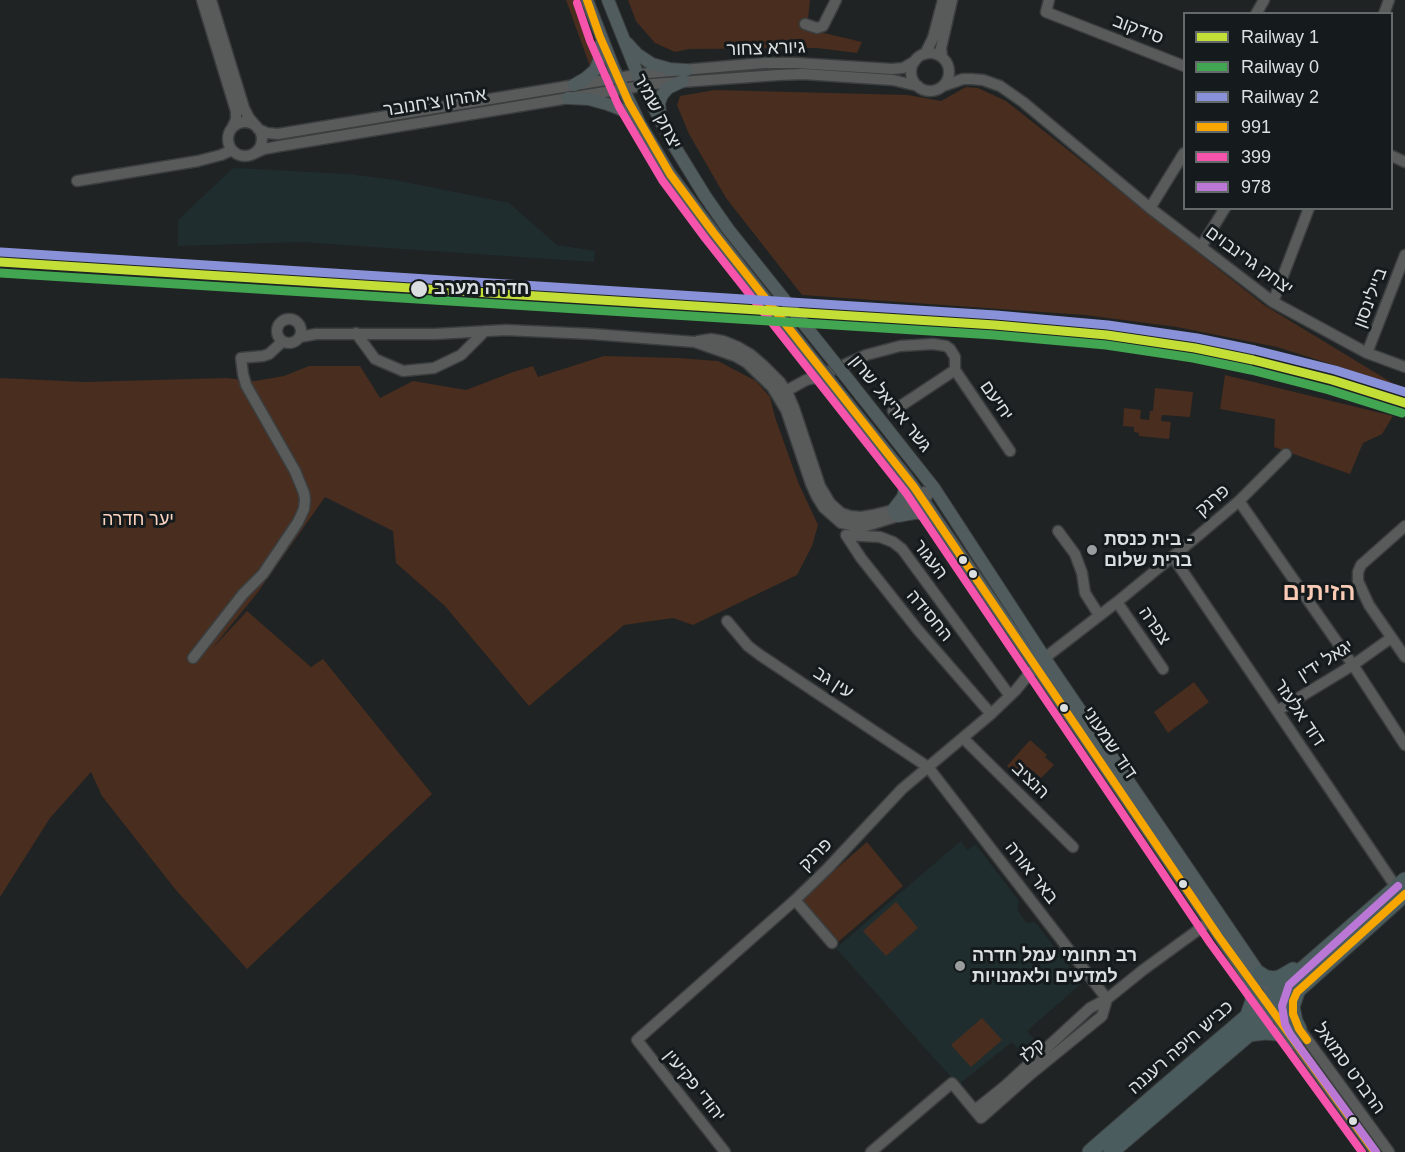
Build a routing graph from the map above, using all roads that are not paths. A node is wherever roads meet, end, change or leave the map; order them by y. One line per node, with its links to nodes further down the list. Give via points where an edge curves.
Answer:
1 (202, 0): 27 (street, via 236,111)
2 (211, 0): 28 (street, via 244,108)
3 (587, 0): 11 (main road, יצחק שמיר)
4 (608, 0): 10 (main road, יצחק שמיר)
5 (836, 0): 9 (street, via 823,26)
6 (943, 0): 12 (street)
7 (952, 0): 13 (street, via 940,48)
8 (1048, 0): 15 (street, סידקוב, via 1046,12)
9 (805, 24)
10 (620, 32): 17 (main road, via 645,60); 19 (main road, יצחק שמיר)
11 (600, 37): 20 (main road, יצחק שמיר); 21 (main road, via 598,65 591,75)
12 (925, 54): 13 (street); 14 (street)
13 (942, 57): 16 (street)
14 (915, 61): 17 (street, גיורא צחור, via 892,69 764,63); 22 (street, via 912,77)
15 (1183, 65)
16 (949, 68): 18 (street, יצחק גרינבוים); 23 (street)
17 (685, 76): 19 (street, גיורא צחור); 22 (street, גיורא צחור, via 804,74 893,80); 26 (main road, via 662,94 659,109)
18 (971, 79): 23 (street, יצחק גרינבוים); 33 (street, יצחק גרינבוים, via 1000,86 1013,94)
19 (640, 80): 20 (street, גיורא צחור); 26 (main road, יצחק שמיר)
20 (620, 83): 21 (street, אהרון צ'חנובר); 24 (street, אהרון צ'חנובר); 25 (main road, יצחק שמיר)
21 (574, 84): 28 (street, אהרון צ'חנובר, via 278,134)
22 (918, 86): 23 (street, via 930,91)
23 (943, 86)
24 (568, 98): 25 (main road, via 607,104 625,111); 30 (street, אהרון צ'חנובר, via 267,148)
25 (640, 124): 37 (main road, יצחק שמיר, via 670,174)
26 (663, 124): 36 (main road, יצחק שמיר)
27 (232, 128): 28 (street, via 244,122); 29 (street, via 228,140)
28 (257, 128): 30 (street, via 262,141)
29 (232, 150): 30 (street, via 243,156); 32 (street, via 198,161)
30 (253, 154)
31 (1181, 165): 33 (street)
32 (76, 180)
33 (1150, 208): 38 (street, יצחק גרינבוים)
34 (1224, 210): 38 (street)
35 (1308, 210): 40 (street)
36 (728, 229): 53 (main road, גשר אריאל שרון, bridge)
37 (714, 232): 52 (main road, גשר אריאל שרון, bridge)
38 (1201, 247): 40 (street, יצחק גרינבוים)
39 (1405, 255): 45 (street, ביילינסון)
40 (1273, 302): 45 (street, יצחק גרינבוים)
41 (300, 332): 43 (street); 44 (street, via 294,342); 44 (street, via 294,320 282,321 276,332)
42 (485, 332): 43 (street); 43 (street, via 461,355 434,368 403,371 375,359); 48 (street, via 592,334 695,342 747,363)
43 (356, 333)
44 (282, 342): 67 (street, via 269,354 241,358 243,374 298,476 304,508 263,574)
45 (1367, 353): 46 (street, יצחק גרינבוים)
46 (1405, 367)
47 (955, 370): 48 (street, יחיעם, via 953,353 946,346 900,346 866,355); 49 (street); 50 (street, יחיעם)
48 (785, 395): 56 (street, via 830,503 850,516)
49 (893, 411)
50 (1010, 451)
51 (1286, 454): 55 (street, פרנק)
52 (904, 474): 54 (main road, דוד שמעוני); 56 (main road, via 903,496)
53 (934, 488): 54 (street); 68 (main road, דוד שמעוני)
54 (921, 497): 56 (street); 57 (main road, דוד שמעוני)
55 (1239, 501): 61 (street, פרנק); 69 (street)
56 (895, 513): 57 (main road, via 921,513)
57 (937, 521): 68 (main road, דוד שמעוני)
58 (1405, 526): 65 (street, via 1358,572 1362,592)
59 (1058, 531): 63 (street, via 1075,554 1085,593)
60 (846, 535): 71 (street, העגור, via 880,537 902,549); 73 (street, החסידה, via 918,630)
61 (1173, 556): 62 (street, פרנק); 72 (street, דוד אלעזר)
62 (1117, 602): 63 (street, פרנק); 70 (street, צפרה)
63 (1099, 615): 68 (street, פרנק)
64 (727, 621): 76 (street, עין גב, via 760,655)
65 (1391, 638): 66 (street); 69 (street, יגאל ידין)
66 (1405, 657)
67 (193, 658)
68 (1042, 665): 71 (street, פרנק); 80 (main road, דוד שמעוני); 83 (main road, דוד שמעוני)
69 (1353, 665): 72 (street, יגאל ידין); 75 (street)
70 (1163, 669)
71 (1013, 693): 73 (street, פרנק)
72 (1277, 711): 78 (street, דוד אלעזר)
73 (992, 714): 74 (street, פרנק)
74 (963, 738): 76 (street, פרנק); 77 (street, הנציב)
75 (1405, 745)
76 (928, 767): 79 (street, פרנק); 85 (street, באר אורה)
77 (1073, 847)
78 (1402, 887): 82 (highway, כביש חיפה רעננה); 84 (highway, כביש חיפה רעננה)
79 (795, 900): 81 (street); 90 (street, פרנק)
80 (1209, 922): 83 (main road, דוד שמעוני); 85 (street, קלז)
81 (832, 943)
82 (1322, 952): 83 (highway, via 1315,952 1281,977); 86 (highway, כביש חיפה רעננה)
83 (1255, 978): 86 (main road, דוד שמעוני); 87 (highway)
84 (1297, 992): 86 (highway, כביש חיפה רעננה); 89 (highway, via 1292,1007)
85 (1107, 999): 92 (street, קלז, via 1102,1016 981,1118 952,1083)
86 (1273, 1004): 87 (highway, כביש חיפה רעננה); 88 (highway, כביש חיפה רעננה); 89 (street, הרברט סמואל)
87 (1247, 1017): 93 (highway, כביש חיפה רעננה)
88 (1248, 1034): 89 (highway); 94 (highway, כביש חיפה רעננה)
89 (1297, 1035): 95 (street, הרברט סמואל); 96 (street, הרברט סמואל)
90 (637, 1040): 91 (street, יהודי פקיעין)
91 (725, 1152)
92 (871, 1152)
93 (1090, 1152)
94 (1111, 1152)
95 (1375, 1152)
96 (1389, 1152)

